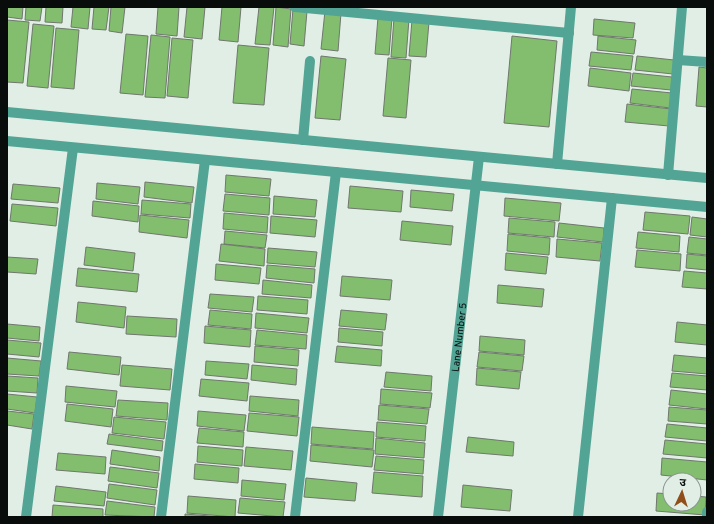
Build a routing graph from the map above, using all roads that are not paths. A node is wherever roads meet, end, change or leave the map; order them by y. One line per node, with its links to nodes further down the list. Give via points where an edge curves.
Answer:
1 (295, 7): 4 (street)
2 (571, 7): 4 (street)
3 (682, 7): 5 (street)
4 (569, 33): 14 (street)
5 (678, 60): 7 (street); 16 (street)
6 (310, 61): 9 (street)
7 (707, 62)
8 (7, 112): 9 (street)
9 (303, 140): 12 (street)
10 (7, 142): 11 (street)
11 (73, 148): 13 (street); 22 (street)
12 (479, 157): 14 (street); 18 (street, Lane Number 5)
13 (205, 160): 15 (street); 23 (street)
14 (557, 164): 16 (street)
15 (336, 172): 18 (street); 24 (street)
16 (668, 174): 17 (street)
17 (707, 178)
18 (476, 186): 19 (street); 25 (street, Lane Number 5)
19 (612, 198): 20 (street); 26 (street)
20 (707, 207)
21 (707, 512): 27 (street)
22 (26, 517)
23 (161, 517)
24 (295, 517)
25 (438, 517)
26 (578, 517)
27 (706, 517)

